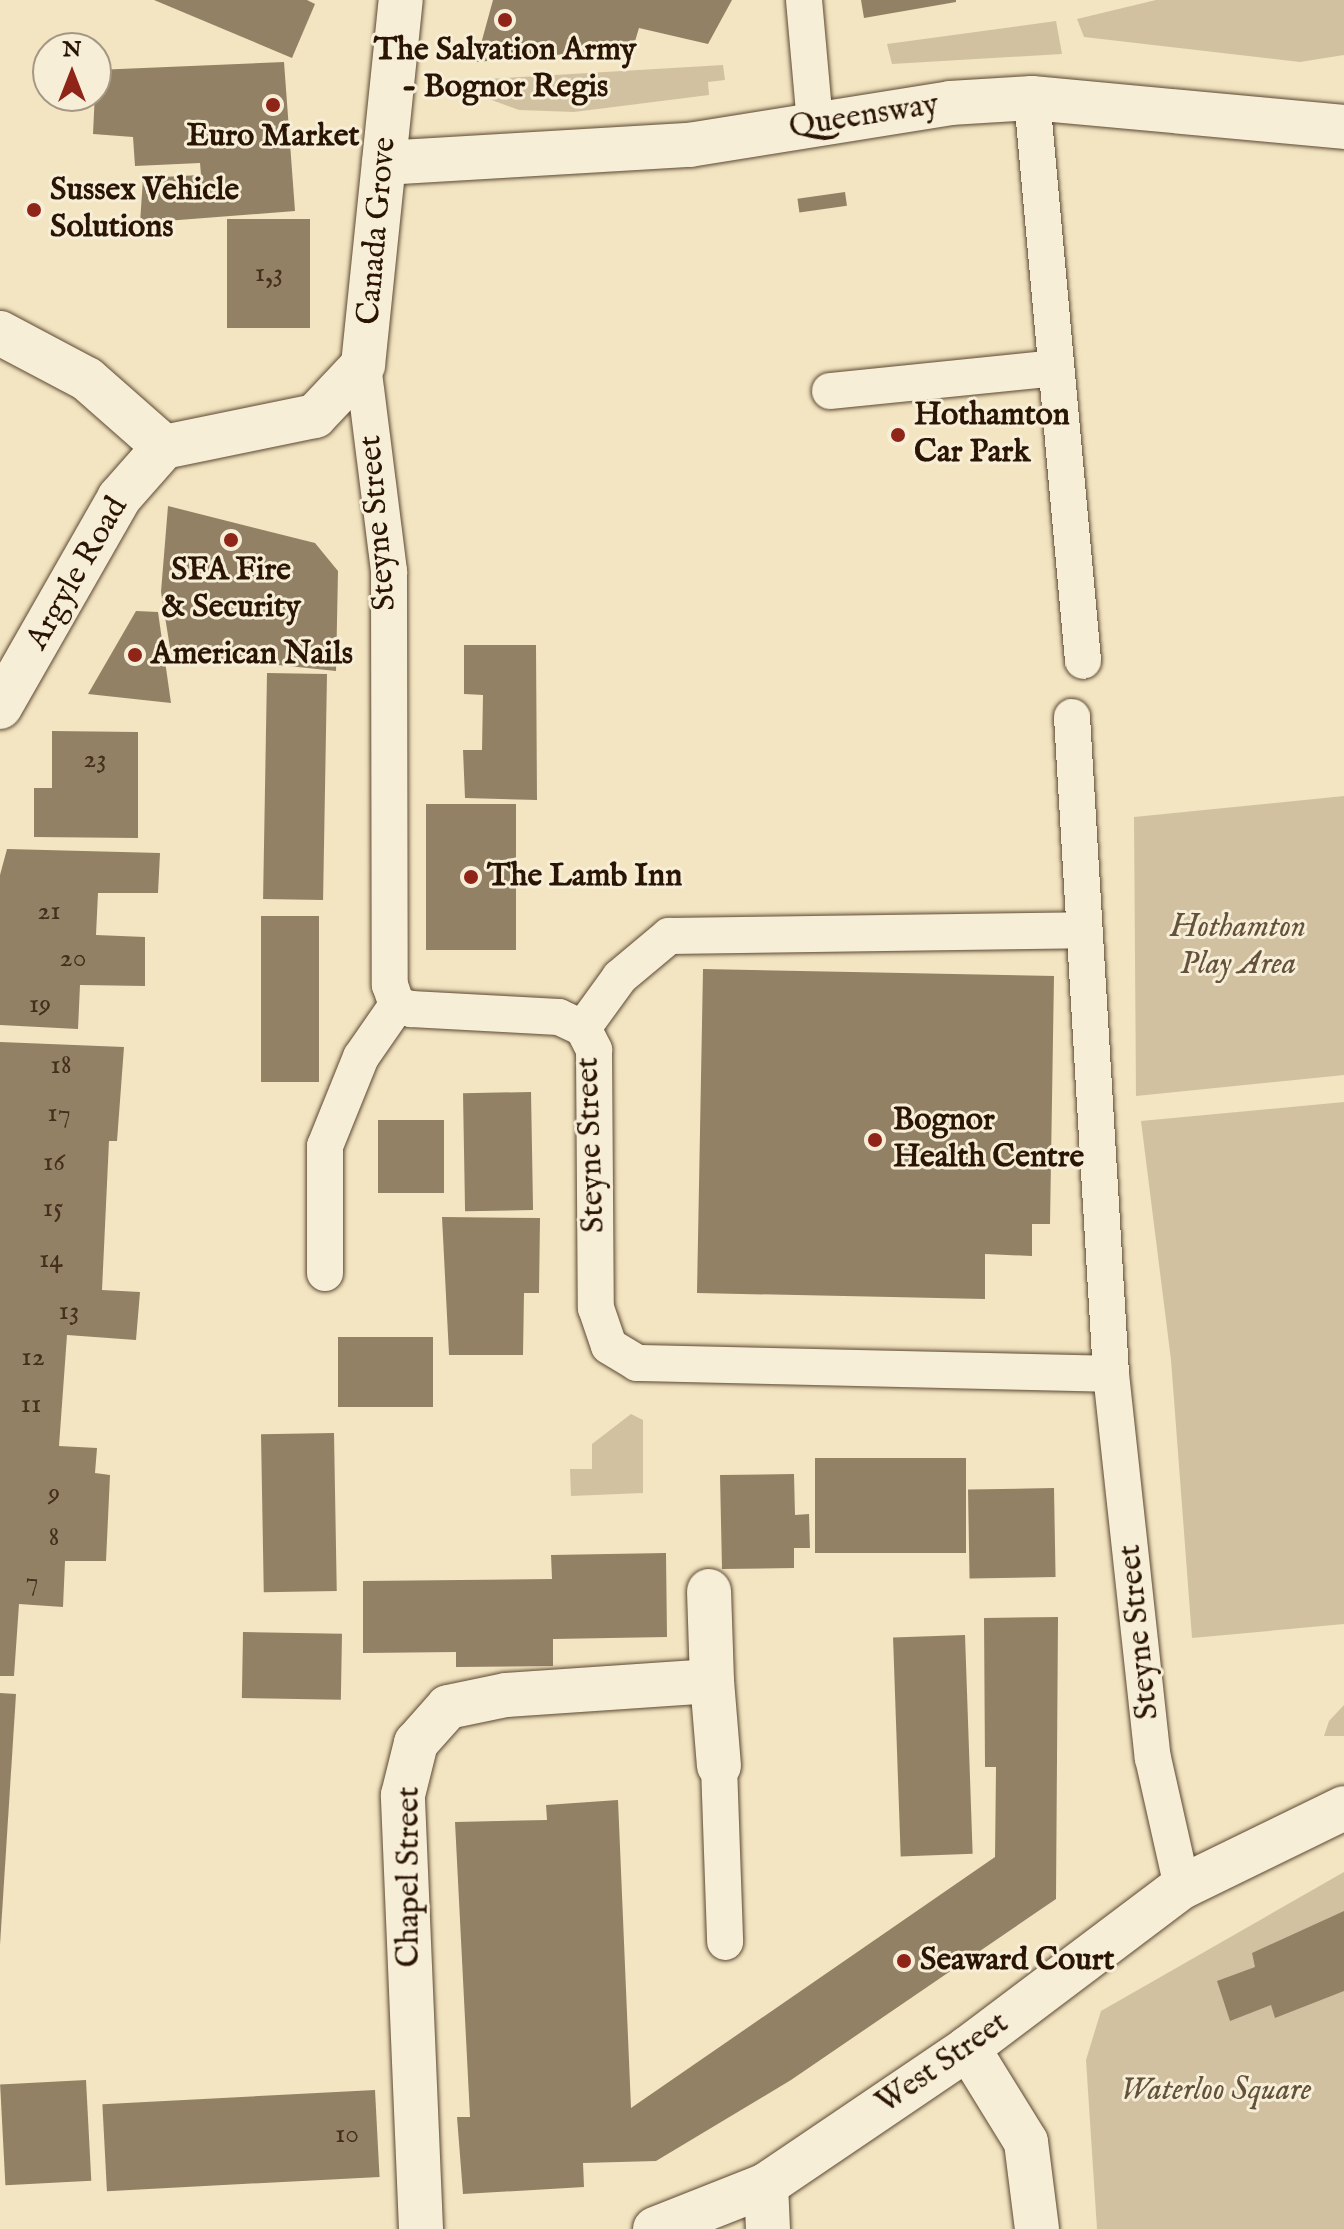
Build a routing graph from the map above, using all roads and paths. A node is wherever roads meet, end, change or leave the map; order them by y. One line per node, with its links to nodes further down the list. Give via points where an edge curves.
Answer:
1 (401, 0): 6 (street, Canada Grove)
2 (804, 0): 4 (lane)
3 (1032, 98): 4 (street, Queensway); 5 (street, Queensway); 9 (lane)
4 (815, 124): 6 (street, Queensway, via 689,145)
5 (1344, 127)
6 (384, 163): 8 (street, Canada Grove)
7 (0, 333): 11 (street, via 87,379)
8 (363, 365): 11 (street, via 315,416); 16 (lane, Steyne Street, via 389,571 390,985)
9 (1056, 368): 10 (lane); 12 (lane)
10 (830, 391)
11 (164, 447): 13 (street, Argyle Road, via 119,498)
12 (1083, 661)
13 (0, 707)
14 (1072, 717): 15 (lane, Steyne Street)
15 (1084, 930): 17 (lane, via 669,936 620,977); 19 (lane, Steyne Street)
16 (397, 1005): 17 (lane, Steyne Street, via 559,1017); 18 (lane, via 361,1057 325,1146)
17 (583, 1028): 19 (lane, Steyne Street, via 594,1050 596,1308 609,1346 637,1363)
18 (325, 1273)
19 (1111, 1374): 24 (lane, Steyne Street, via 1153,1758)
20 (709, 1591): 21 (street)
21 (712, 1681): 22 (street); 28 (street, Chapel Street, via 506,1695 448,1707 416,1743 403,1795)
22 (719, 1766): 25 (lane)
23 (1344, 1808): 24 (street, West Street)
24 (1182, 1887): 26 (street, West Street)
25 (725, 1942)
26 (968, 2048): 27 (street, West Street); 31 (street, via 1026,2142)
27 (766, 2185): 29 (street, West Street); 30 (street)
28 (421, 2229)
29 (655, 2229)
30 (768, 2229)
31 (1037, 2229)

